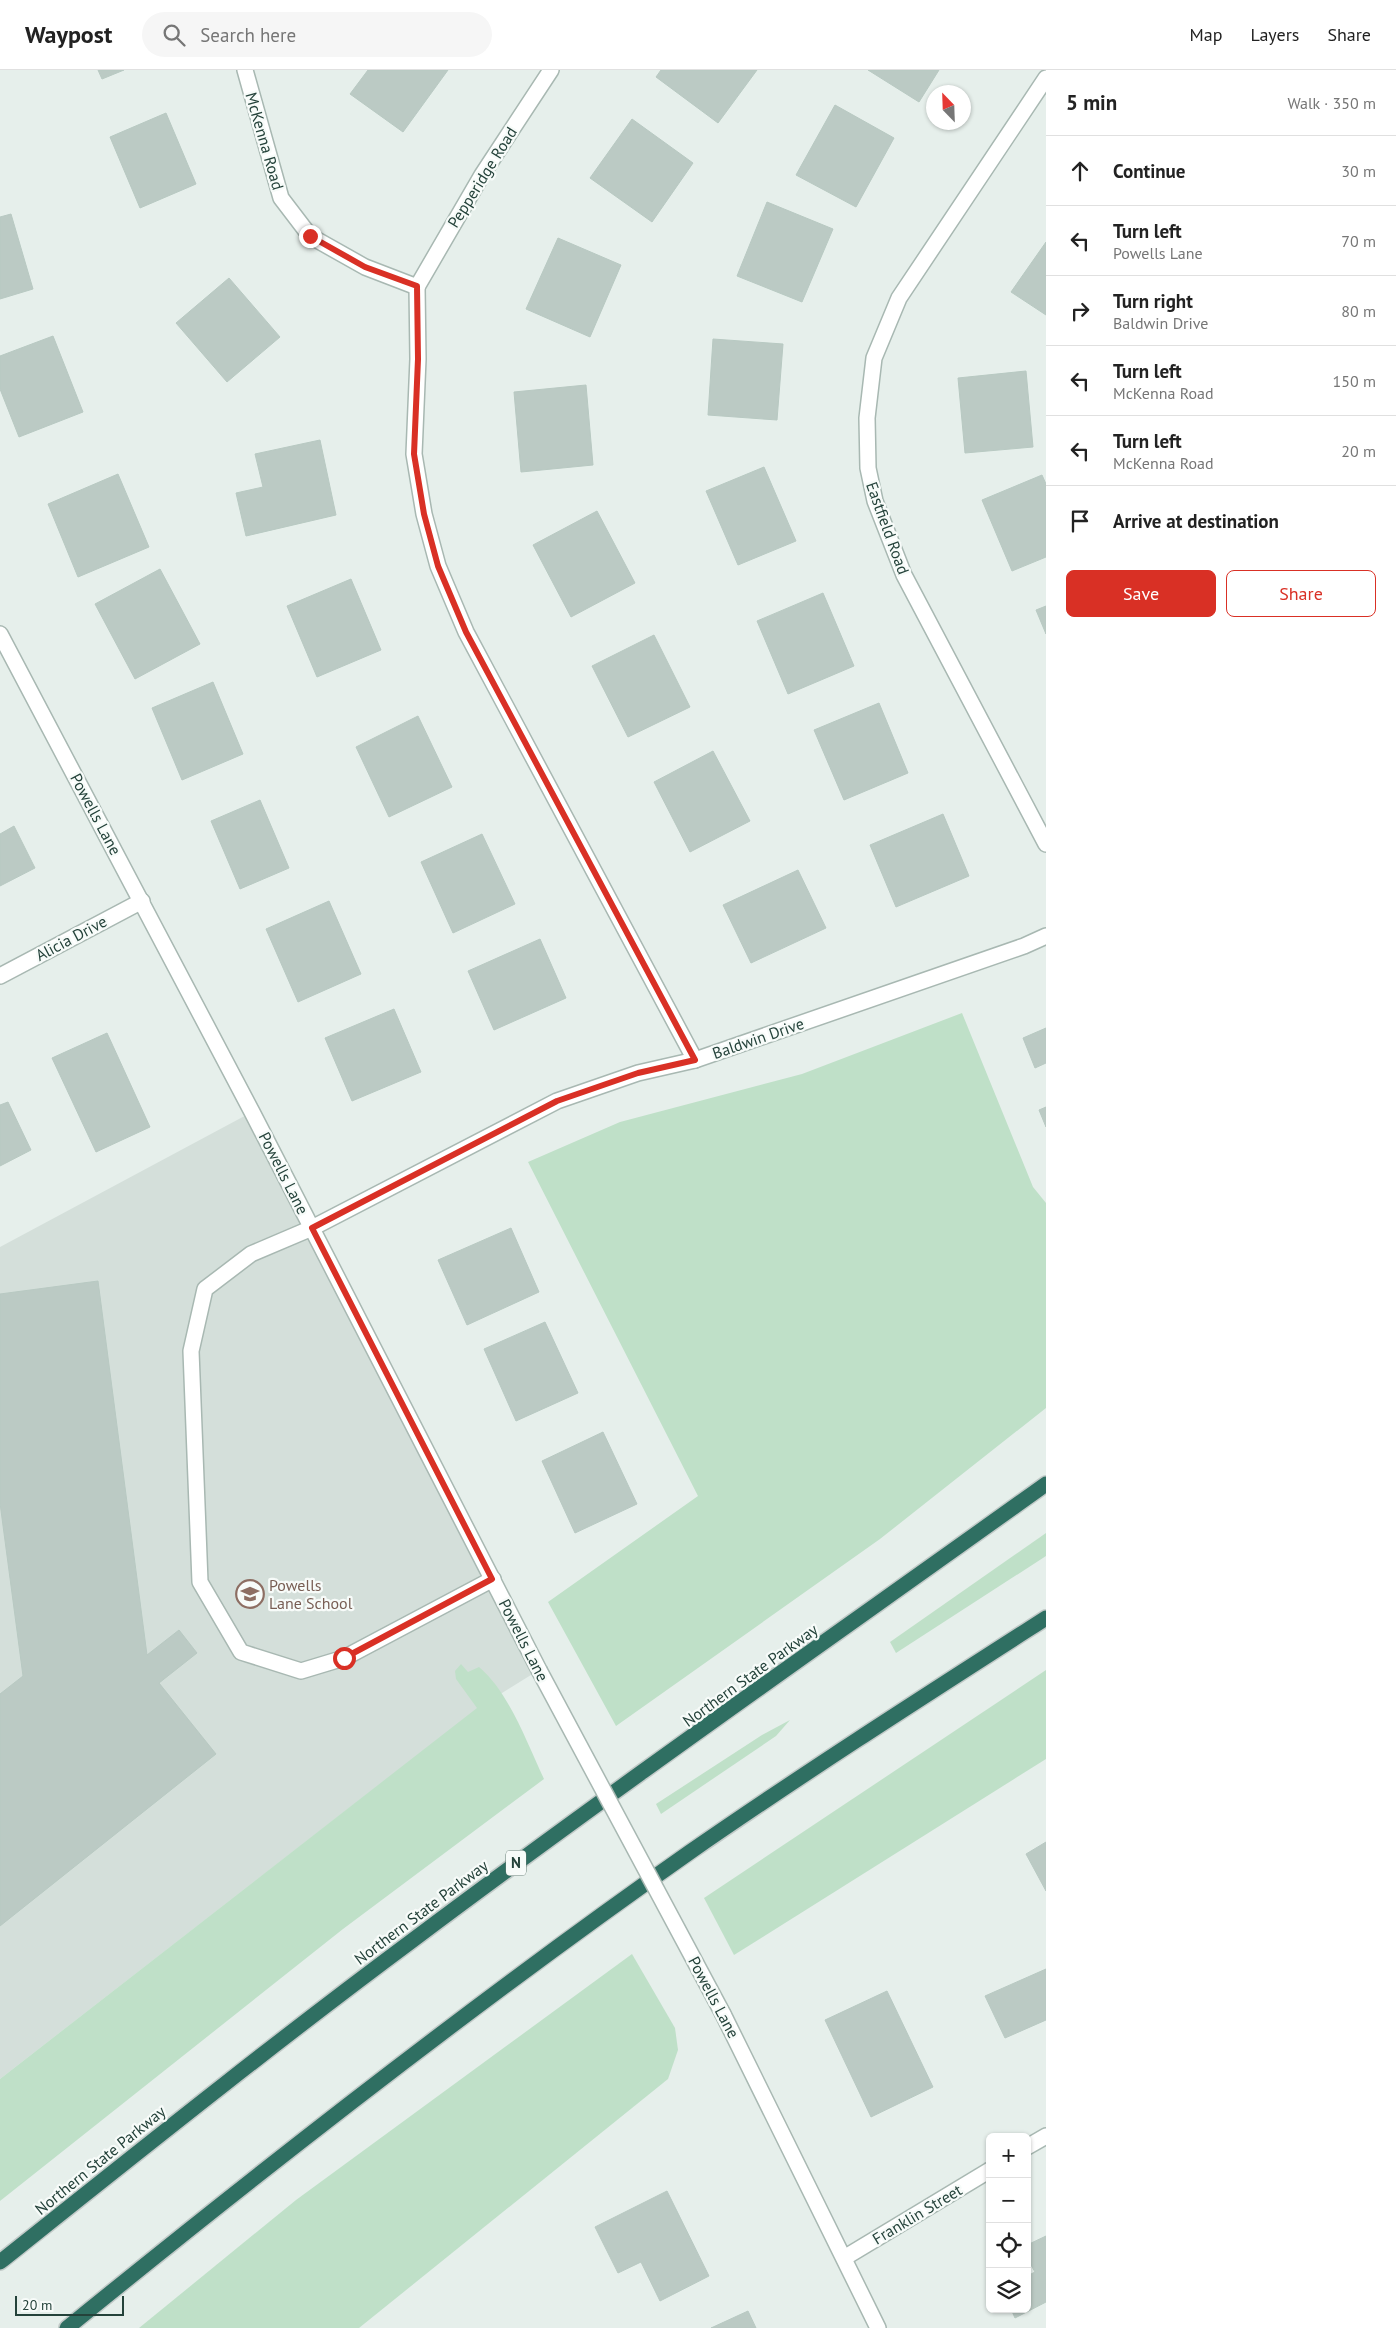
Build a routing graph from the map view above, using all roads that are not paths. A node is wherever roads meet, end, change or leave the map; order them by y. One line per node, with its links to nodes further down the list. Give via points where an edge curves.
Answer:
1 (245, 70): 4 (street, McKenna Road, via 281,198 310,236 357,262)
2 (550, 70): 4 (street, Pepperidge Road, via 482,174)
3 (1046, 78): 6 (street, Eastfield Road, via 899,298 874,358 867,418 868,468 875,501 904,575)
4 (417, 286): 10 (street, via 414,454 424,514 438,566 466,632)
5 (0, 634): 7 (street, Powells Lane)
6 (1046, 844)
7 (142, 901): 9 (street, Alicia Drive); 11 (street, Powells Lane)
8 (1046, 936): 10 (street, Baldwin Drive)
9 (0, 976)
10 (695, 1060): 11 (street, Baldwin Drive, via 638,1073 557,1101)
11 (312, 1228): 13 (street, Powells Lane); 13 (street, Baldwin Drive, via 251,1254 204,1289 191,1351 200,1582 241,1652 301,1671 344,1658)
12 (1046, 1484): 19 (highway, Northern State Parkway / N, via 412,1940 208,2096)
13 (492, 1579): 18 (street, Powells Lane, bridge, via 723,2014)
14 (1046, 1618): 20 (highway, via 795,1781 579,1932 366,2090)
15 (1046, 2136): 16 (street)
16 (1031, 2145)
17 (986, 2172): 18 (street, Franklin Street)
18 (844, 2258): 21 (street, Powells Lane)
19 (0, 2262)
20 (67, 2328)
21 (878, 2328)

